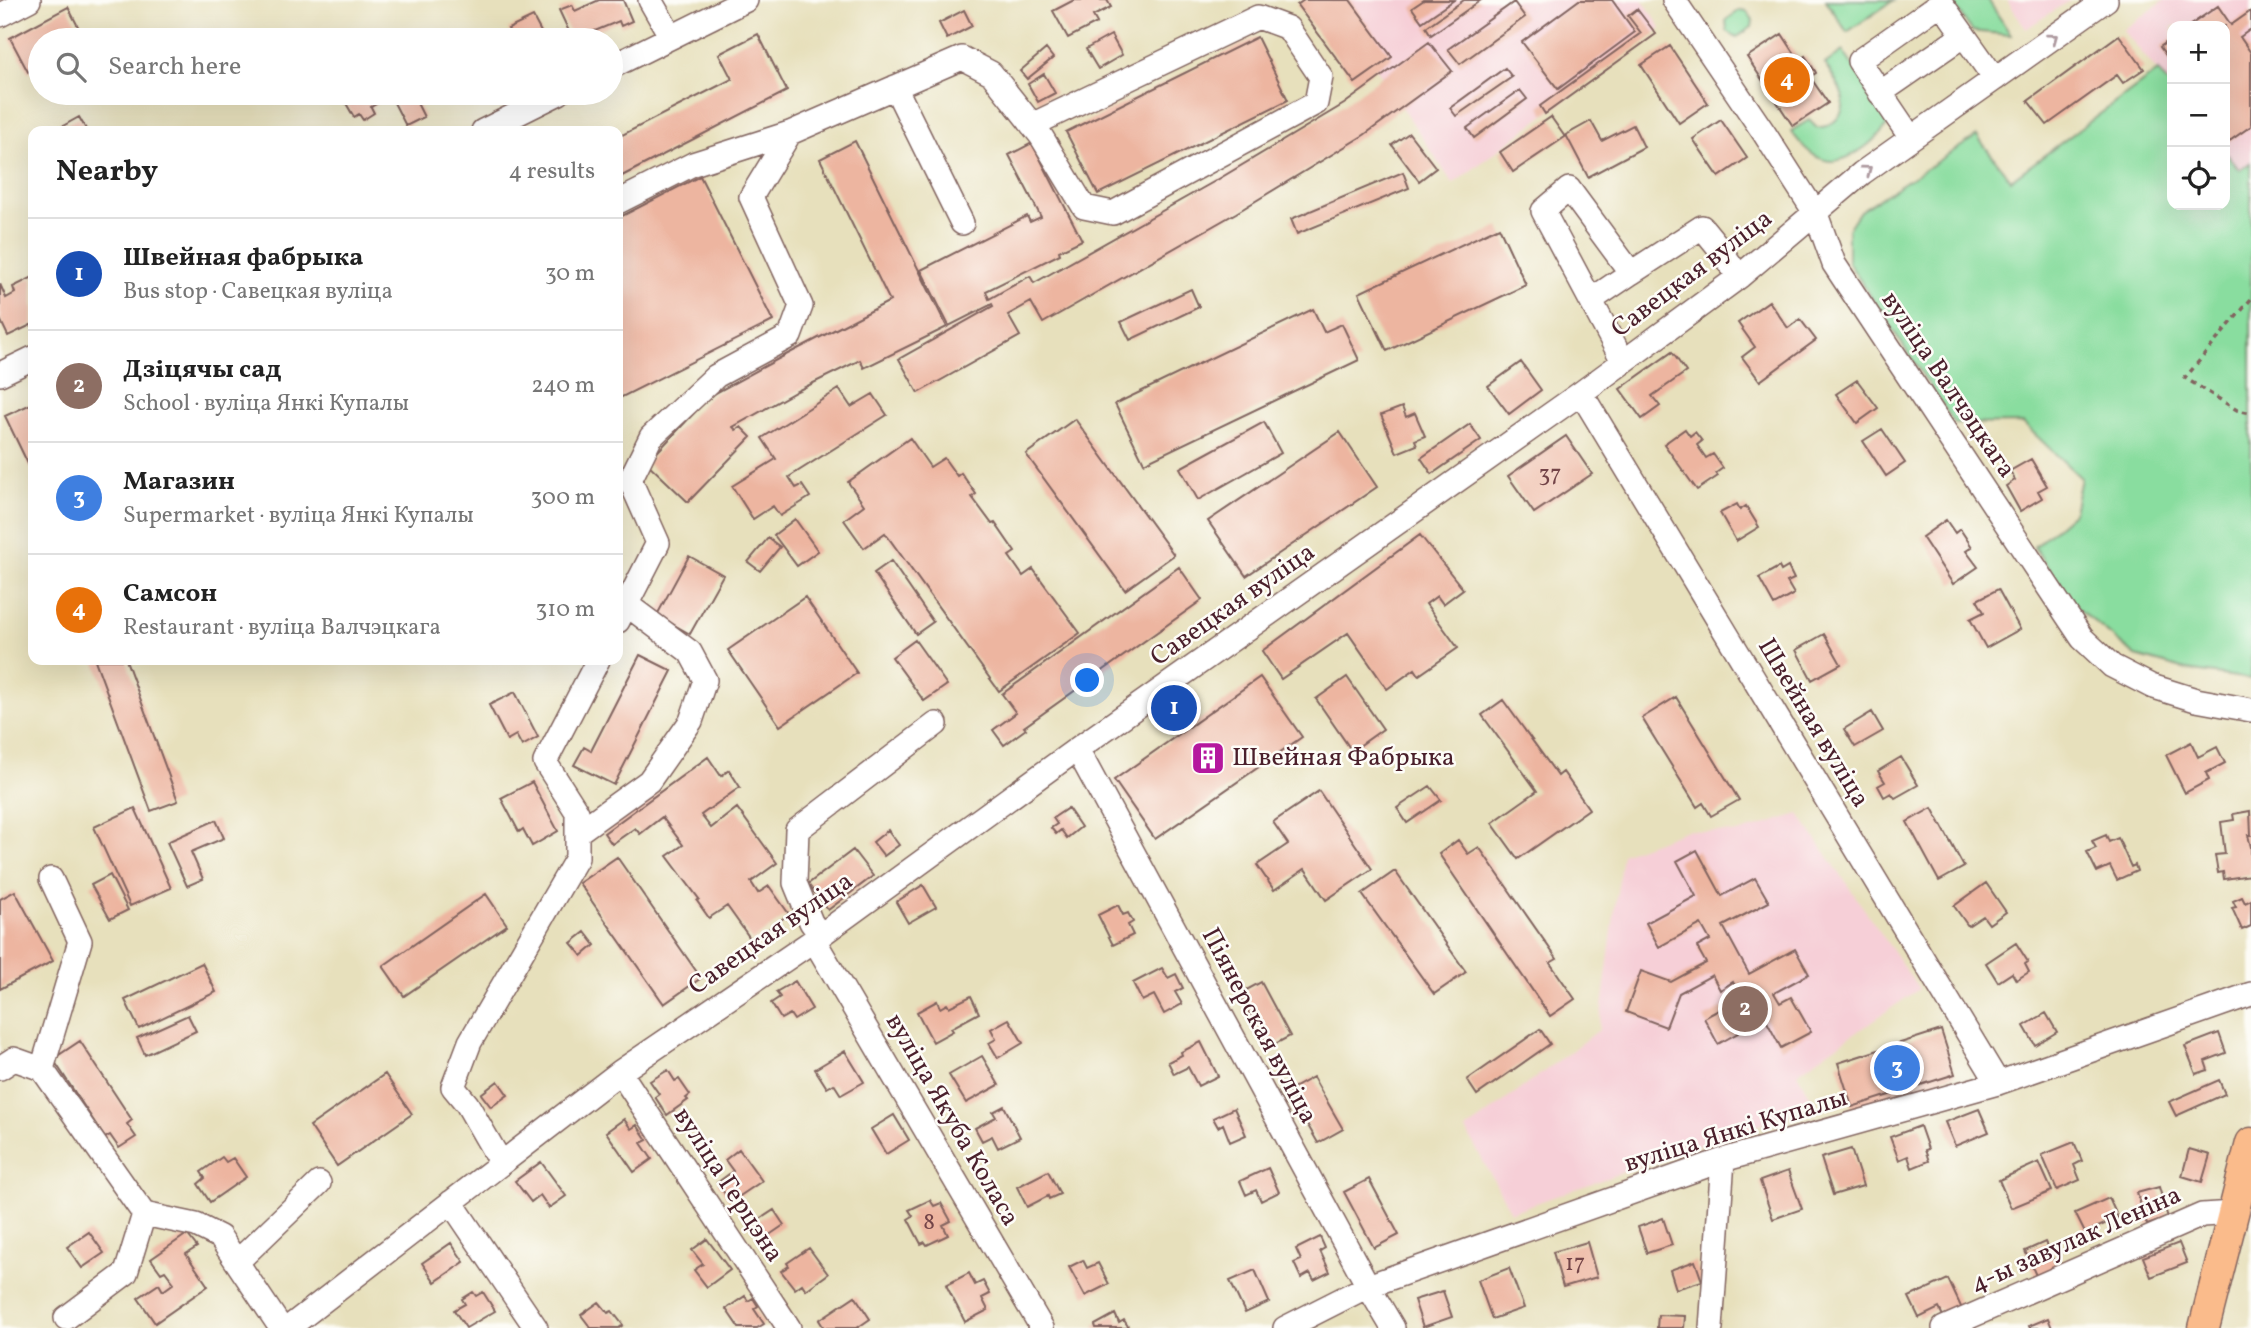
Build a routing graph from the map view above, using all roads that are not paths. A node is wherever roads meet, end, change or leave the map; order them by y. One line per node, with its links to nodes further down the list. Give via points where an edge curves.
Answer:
1 (29, 0): 6 (street)
2 (650, 0): 8 (street)
3 (746, 0): 8 (street)
4 (1674, 0): 19 (street, вуліца Валчэцкага)
5 (2106, 0): 10 (street, Савецкая вуліца, one-way to 5)
6 (0, 15)
7 (1964, 35): 10 (street); 12 (street); 12 (street, via 1941,3 1859,61)
8 (671, 37): 9 (street)
9 (623, 61)
10 (1995, 79): 17 (street, Савецкая вуліца)
11 (895, 87): 14 (street, via 962,58 991,73); 16 (street); 20 (street)
12 (1880, 93): 17 (street)
13 (535, 105): 15 (street)
14 (1032, 125): 14 (street, via 1084,207 1113,213 1316,103 1321,77 1288,28 1258,17)
15 (493, 126)
16 (790, 133): 18 (street, via 692,164); 28 (street, via 751,197 801,306 790,336 716,376 651,437 630,480 658,543)
17 (1911, 138): 19 (street, Савецкая вуліца, one-way to 17)
18 (623, 199)
19 (1816, 214): 22 (street, Савецкая вуліца); 31 (street, вуліца Валчэцкага, via 1834,264 2082,638 2112,666 2151,686)
20 (962, 223)
21 (1631, 273): 22 (street, via 1702,228); 23 (street); 23 (street, via 1569,189 1543,211)
22 (1739, 277): 25 (street, Савецкая вуліца)
23 (1591, 300): 25 (street)
24 (28, 360): 26 (street)
25 (1623, 361): 27 (street, Савецкая вуліца)
26 (0, 374)
27 (1581, 393): 33 (street, Савецкая вуліца); 41 (street, Швейная вуліца)
28 (623, 603)
29 (623, 610): 34 (street, via 690,652 705,680 691,720 649,781)
30 (595, 665): 34 (street, via 545,762 577,812)
31 (2250, 709)
32 (936, 724): 36 (street, вуліца Якуба Коласа, via 797,830 795,883)
33 (1077, 749): 36 (street, Савецкая вуліца); 50 (street, Піянерская вуліца)
34 (577, 833): 44 (street, via 577,858 470,1042 453,1087)
35 (51, 879): 39 (street, via 80,941)
36 (817, 937): 40 (street, Савецкая вуліца); 56 (street, вуліца Якуба Коласа)
37 (2251, 994): 41 (street, вуліца Янкі Купалы)
38 (0, 1068): 39 (street, via 15,1059)
39 (42, 1069): 48 (street)
40 (620, 1072): 44 (street, Савецкая вуліца); 55 (street, вуліца Герцэна)
41 (1998, 1083): 42 (street, вуліца Янкі Купалы)
42 (1723, 1160): 50 (street, вуліца Янкі Купалы); 59 (street)
43 (2249, 1162): 47 (main road)
44 (501, 1163): 46 (street, Савецкая вуліца)
45 (319, 1183): 49 (street)
46 (451, 1202): 53 (street, Савецкая вуліца); 54 (street)
47 (2232, 1213): 60 (street, 4-ы завулак Леніна, via 2202,1215); 61 (main road)
48 (144, 1214): 49 (street, via 196,1225 220,1237); 51 (street, via 126,1273)
49 (237, 1262): 52 (street)
50 (1368, 1286): 57 (street, вуліца Янкі Купалы); 58 (street, Піянерская вуліца)
51 (66, 1318)
52 (281, 1328)
53 (288, 1328)
54 (536, 1328)
55 (789, 1328)
56 (1042, 1328)
57 (1285, 1328)
58 (1393, 1328)
59 (1711, 1328)
60 (1944, 1328)
61 (2204, 1328)

